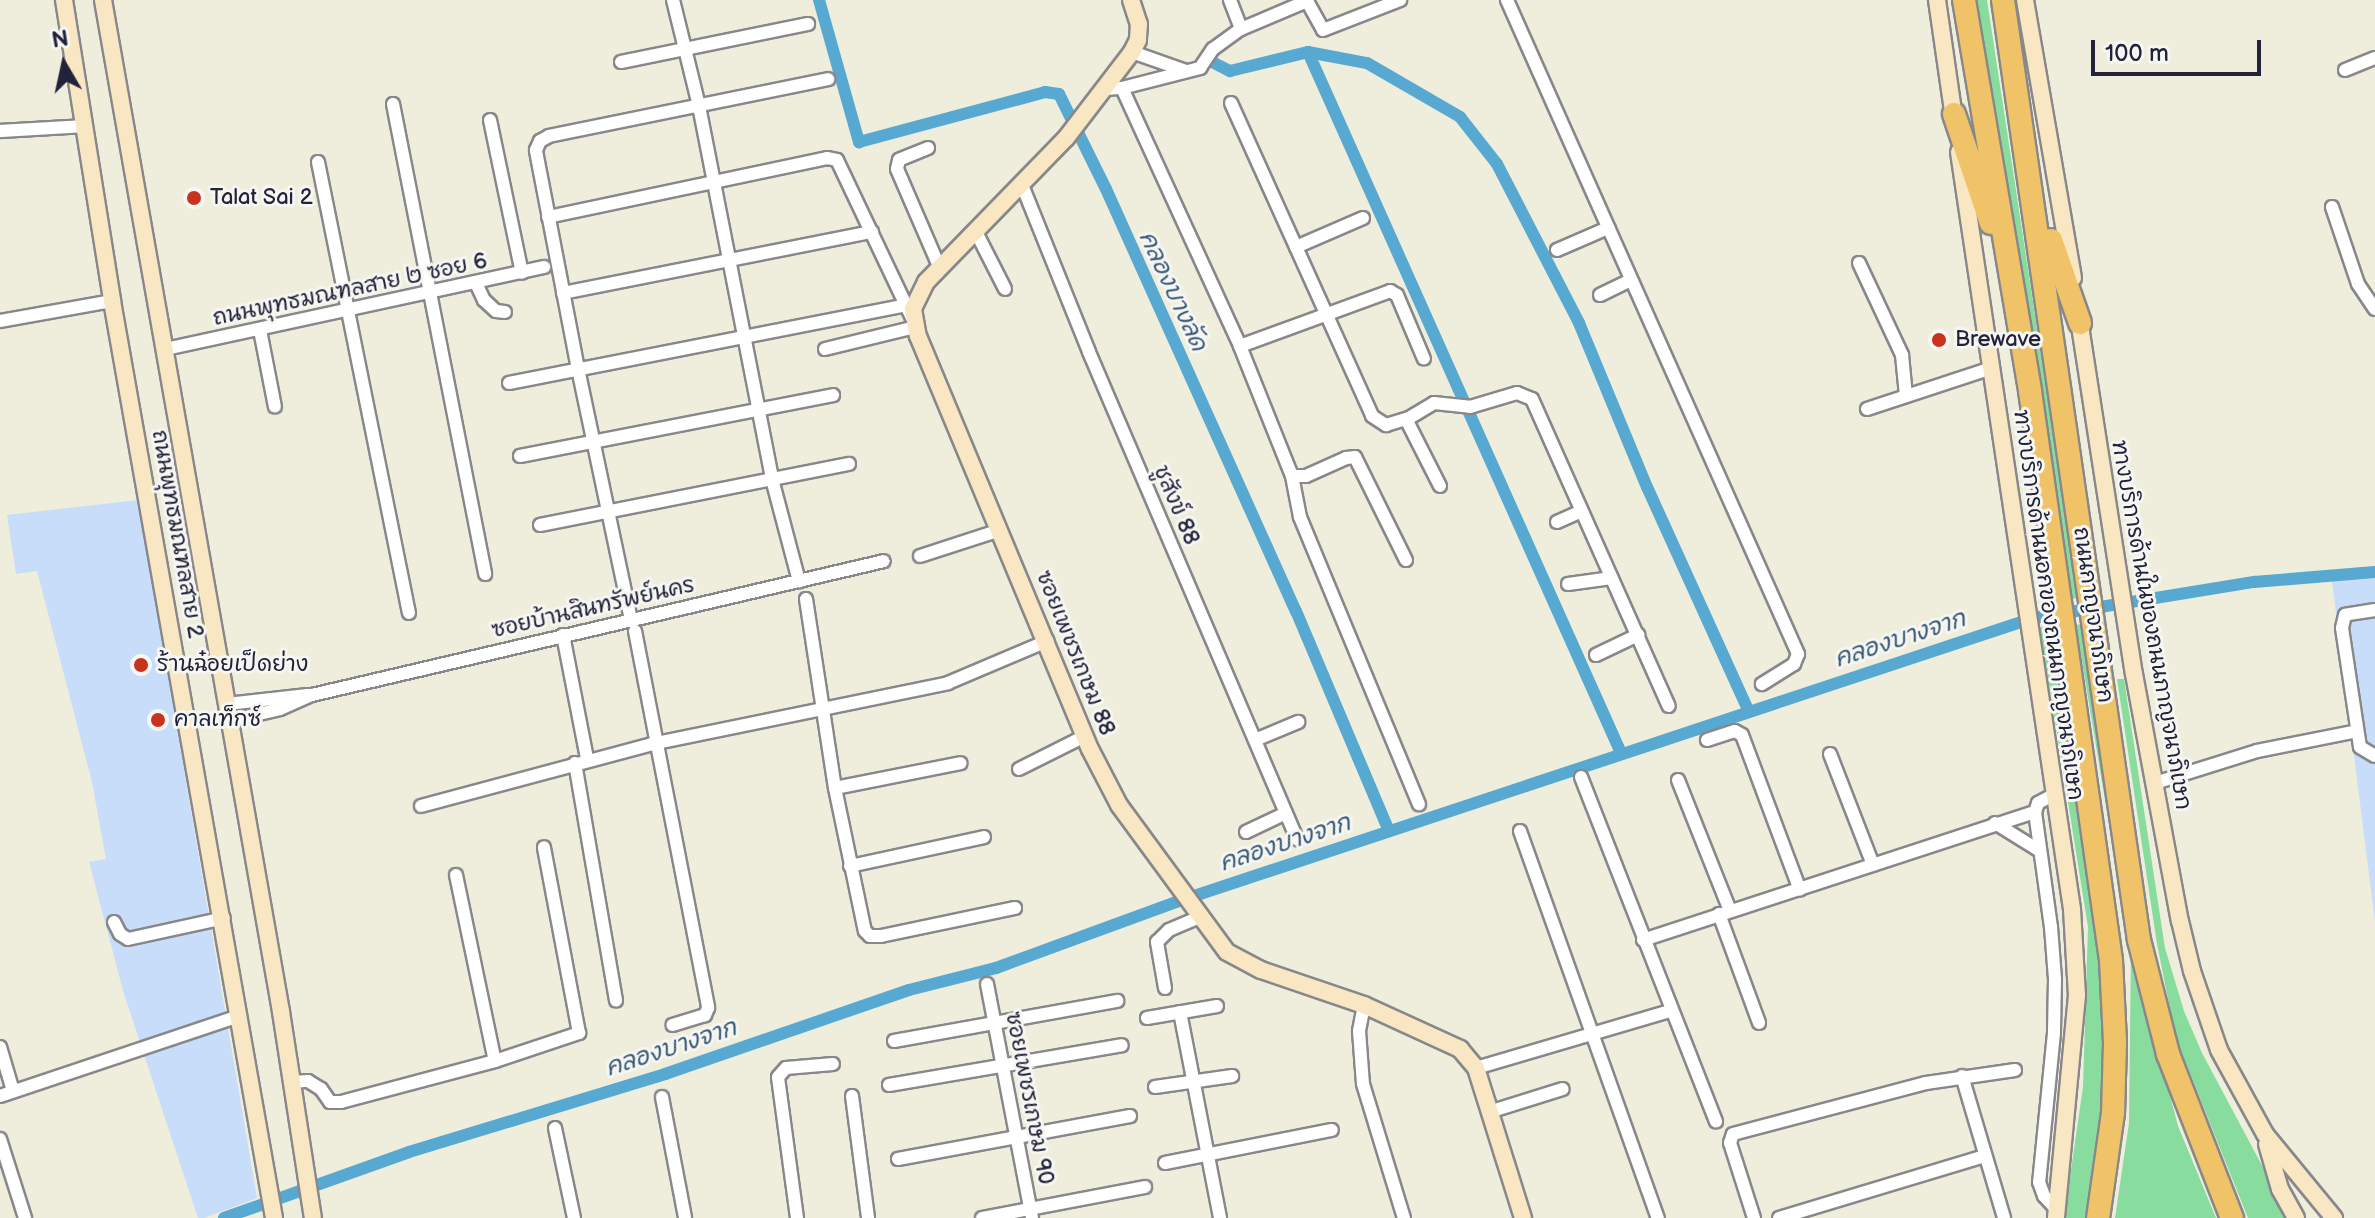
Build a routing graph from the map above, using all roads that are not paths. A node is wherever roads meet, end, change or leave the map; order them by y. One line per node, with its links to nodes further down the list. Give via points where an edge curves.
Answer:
1 (673, 0): 14 (street)
2 (1131, 0): 15 (main road, via 1139,24)
3 (1230, 0): 13 (street)
4 (1400, 0): 13 (street, via 1326,30 1320,29 1307,1)
5 (1507, 0): 37 (street)
6 (1937, 0): 25 (main road, ทางบริการด้านนอกของถนนกาญจนาภิเษก)
7 (1964, 0): 48 (highway, ถนนกาญจนาภิเษก)
8 (2003, 0): 33 (highway, ถนนกาญจนาภิเษก)
9 (2025, 0): 61 (main road, ทางบริการด้านในของถนนกาญจนาภิเษก)
10 (103, 1): 66 (main road, ถนนพุทธมณฑลสาย 2)
11 (68, 4): 27 (main road, ถนนพุทธมณฑลสาย 2)
12 (808, 24): 14 (street)
13 (1241, 29): 19 (street, via 1213,49 1200,68)
14 (685, 49): 17 (street); 24 (street)
15 (1132, 52): 19 (street); 21 (main road)
16 (2375, 58): 18 (street)
17 (621, 62)
18 (2345, 70)
19 (1186, 71): 21 (street)
20 (828, 79): 24 (street)
21 (1114, 89): 32 (main road); 65 (street)
22 (1231, 103): 40 (street)
23 (393, 104): 51 (street)
24 (699, 106): 31 (street); 35 (street, via 540,141 536,150)
25 (1954, 114): 48 (highway); 69 (main road, ทางบริการด้านนอกของถนนกาญจนาภิเษก)
26 (490, 120): 46 (street)
27 (84, 126): 28 (street); 54 (main road, ถนนพุทธมณฑลสาย 2)
28 (0, 131)
29 (928, 148): 44 (street, via 899,160 897,169)
30 (318, 162): 57 (street)
31 (712, 184): 35 (street); 39 (street, via 837,160); 42 (street)
32 (1022, 185): 38 (main road); 111 (street, ชูสังข์ 88)
33 (2034, 193): 61 (highway); 210 (highway, ถนนกาญจนาภิเษก, via 2139,940 2189,1116)
34 (2332, 207): 56 (street, via 2358,284)
35 (548, 217): 52 (street)
36 (1363, 218): 40 (street)
37 (1608, 228): 41 (street); 47 (street)
38 (975, 230): 44 (main road); 50 (street)
39 (872, 232): 42 (street); 55 (street)
40 (1296, 247): 59 (street)
41 (1557, 250)
42 (728, 259): 52 (street); 64 (street)
43 (1859, 263): 73 (street, via 1902,355)
44 (939, 266): 62 (main road, via 917,295)
45 (544, 267): 46 (street, ถนนพุทธมณฑลสาย ๒ ซอย 6)
46 (522, 273): 49 (street, ถนนพุทธมณฑลสาย ๒ ซอย 6)
47 (1631, 280): 53 (street); 104 (street, via 1798,654 1794,664)
48 (2010, 281): 209 (highway, ถนนกาญจนาภิเษก, via 2111,960 2113,1113)
49 (476, 283): 51 (street, ถนนพุทธมณฑลสาย ๒ ซอย 6); 58 (street, via 484,300)
50 (1005, 289)
51 (430, 292): 57 (street, ถนนพุทธมณฑลสาย ๒ ซอย 6); 92 (street)
52 (563, 293): 70 (street)
53 (1600, 295)
54 (112, 301): 60 (street); 142 (main road, ถนนพุทธมณฑลสาย 2)
55 (906, 305): 62 (street); 64 (street)
56 (2375, 309)
57 (347, 311): 63 (street, ถนนพุทธมณฑลสาย ๒ ซอย 6); 98 (street)
58 (505, 312)
59 (1325, 313): 65 (street); 68 (street, via 1394,292); 77 (street, via 1372,416 1386,425)
60 (0, 321)
61 (2080, 323): 121 (main road, ทางบริการด้านในของถนนกาญจนาภิเษก)
62 (915, 325): 67 (street); 88 (main road, ซอยเพชรเกษม 88)
63 (260, 330): 66 (street, ถนนพุทธมณฑลสาย ๒ ซอย 6); 74 (street)
64 (744, 337): 70 (street); 75 (street)
65 (1240, 346): 81 (street)
66 (165, 349): 107 (main road, ถนนพุทธมณฑลสาย 2)
67 (825, 349)
68 (1424, 359)
69 (1992, 368): 73 (street); 123 (main road, ทางบริการด้านนอกของถนนกาญจนาภิเษก)
70 (578, 369): 71 (street); 78 (street)
71 (509, 383)
72 (833, 395): 75 (street)
73 (1906, 396): 76 (street)
74 (275, 407)
75 (758, 408): 78 (street); 82 (street)
76 (1867, 409)
77 (1406, 419): 83 (street); 84 (street, via 1434,403 1466,406 1517,393 1532,399)
78 (592, 440): 79 (street); 85 (street)
79 (520, 456)
80 (849, 464): 82 (street)
81 (1292, 476): 90 (street, via 1306,476 1355,457); 124 (street, via 1300,517)
82 (772, 479): 85 (street); 94 (street)
83 (1440, 486)
84 (1582, 511): 86 (street); 93 (street)
85 (607, 512): 87 (street); 99 (street)
86 (1557, 522)
87 (540, 525)
88 (1000, 530): 89 (street); 102 (main road, ซอยเพชรเกษม 88)
89 (920, 556)
90 (1406, 560)
91 (884, 561): 94 (street, ซอยบ้านสินทรัพย์นคร)
92 (485, 574)
93 (1612, 578): 95 (street); 101 (street)
94 (799, 581): 99 (street, ซอยบ้านสินทรัพย์นคร)
95 (1568, 584)
96 (806, 599): 106 (street)
97 (2375, 610): 109 (street, via 2352,611 2342,621)
98 (409, 613)
99 (633, 626): 100 (street, ซอยบ้านสินทรัพย์นคร); 113 (street)
100 (563, 635): 107 (street, ซอยบ้านสินทรัพย์นคร); 116 (street)
101 (1638, 635): 103 (street); 105 (street)
102 (1047, 641): 106 (street, via 948,683); 110 (main road, ซอยเพชรเกษม 88)
103 (1596, 655)
104 (1762, 684)
105 (1669, 706)
106 (823, 710): 113 (street); 122 (street)
107 (228, 713): 169 (main road, ถนนพุทธมณฑลสาย 2)
108 (1298, 722): 111 (street)
109 (2346, 732): 115 (street); 121 (street, via 2257,751)
110 (1085, 736): 118 (street); 140 (main road, ซอยเพชรเกษม 88, via 1119,805)
111 (1255, 740): 127 (street, ชูสังข์ 88)
112 (1707, 740): 138 (street, via 1735,731 1742,735)
113 (658, 743): 116 (street); 157 (street, via 708,1008 705,1015)
114 (1830, 754): 135 (street)
115 (2375, 756)
116 (581, 761): 125 (street); 147 (street)
117 (961, 763): 122 (street)
118 (1019, 769)
119 (1581, 777): 144 (street)
120 (1678, 780): 141 (street)
121 (2155, 783): 184 (main road, ทางบริการด้านในของถนนกาญจนาภิเษก, via 2180,921 2203,1007 2219,1050)
122 (835, 788): 136 (street)
123 (2053, 795): 126 (street, via 2038,803); 181 (main road, ทางบริการด้านนอกของถนนกาญจนาภิเษก, via 2076,955)
124 (1419, 804)
125 (421, 806)
126 (2035, 812): 128 (street); 134 (street)
127 (1286, 813): 130 (street); 132 (street, ชูสังข์ 88)
128 (1995, 823): 134 (street); 135 (street)
129 (1520, 831): 158 (street)
130 (1246, 832)
131 (984, 837): 136 (street)
132 (1297, 839)
133 (544, 847): 162 (street, via 579,1033)
134 (2040, 851): 180 (street, via 2055,979)
135 (1873, 865): 138 (street)
136 (850, 866): 139 (street, via 870,936)
137 (456, 875): 162 (street)
138 (1800, 890): 141 (street)
139 (1015, 908)
140 (1197, 912): 146 (street, via 1157,942); 149 (main road, ซอยเพชรเกษม 88, via 1240,961)
141 (1724, 913): 144 (street); 156 (street)
142 (224, 918): 143 (street, via 128,939); 153 (main road, ถนนพุทธมณฑลสาย 2)
143 (114, 922)
144 (1643, 940): 151 (street)
145 (987, 984): 155 (street, ซอยเพชรเกษม 90)
146 (1165, 988)
147 (616, 1000)
148 (1117, 1001): 155 (street)
149 (1364, 1005): 165 (main road, ซอยเพชรเกษม 88, via 1460,1049); 203 (street, via 1359,1031 1363,1084)
150 (1217, 1006): 152 (street)
151 (1670, 1011): 158 (street); 179 (street)
152 (1180, 1012): 154 (street); 170 (street)
153 (239, 1016): 174 (street); 195 (main road, ถนนพุทธมณฑลสาย 2)
154 (1147, 1018)
155 (995, 1023): 159 (street); 164 (street, ซอยเพชรเกษม 90)
156 (1759, 1023)
157 (673, 1025)
158 (1592, 1035): 165 (street); 205 (street)
159 (894, 1041)
160 (1122, 1045): 164 (street)
161 (0, 1047): 174 (street)
162 (495, 1061): 169 (street, via 341,1102 330,1102 308,1081)
163 (833, 1064): 199 (street, via 786,1068 778,1077)
164 (1002, 1066): 171 (street); 185 (street, ซอยเพชรเกษม 90)
165 (1476, 1068): 177 (main road)
166 (2015, 1070): 168 (street)
167 (1232, 1076): 170 (street)
168 (1962, 1076): 188 (street); 206 (street, via 1733,1134 1730,1143)
169 (292, 1082): 196 (main road, ถนนพุทธมณฑลสาย 2)
170 (1192, 1082): 172 (street); 187 (street)
171 (889, 1085)
172 (1155, 1087)
173 (1563, 1089): 177 (street)
174 (6, 1094)
175 (852, 1096): 200 (street)
176 (662, 1097): 198 (street)
177 (1489, 1112): 204 (main road)
178 (1130, 1116): 185 (street)
179 (1716, 1122)
180 (2046, 1125): 181 (street); 193 (street, via 2039,1182)
181 (2067, 1125): 193 (main road, ทางบริการด้านนอกของถนนกาญจนาภิเษก)
182 (555, 1128): 197 (street)
183 (1332, 1130): 187 (street)
184 (2265, 1134): 211 (main road, via 2280,1189); 212 (main road, ทางบริการด้านในของถนนกาญจนาภิเษก)
185 (1015, 1136): 189 (street); 192 (street, ซอยเพชรเกษม 90)
186 (0, 1139): 194 (street)
187 (1206, 1155): 190 (street); 202 (street)
188 (1984, 1156): 207 (street); 208 (street)
189 (898, 1159)
190 (1165, 1163)
191 (1145, 1187): 192 (street)
192 (1031, 1213): 201 (street)
193 (2056, 1214)
194 (25, 1218)
195 (274, 1218)
196 (313, 1218)
197 (574, 1218)
198 (685, 1218)
199 (797, 1218)
200 (868, 1218)
201 (982, 1218)
202 (1220, 1218)
203 (1404, 1218)
204 (1523, 1218)
205 (1658, 1218)
206 (1754, 1218)
207 (1779, 1218)
208 (2004, 1218)
209 (2098, 1218)
210 (2232, 1218)
211 (2296, 1218)
212 (2334, 1218)

